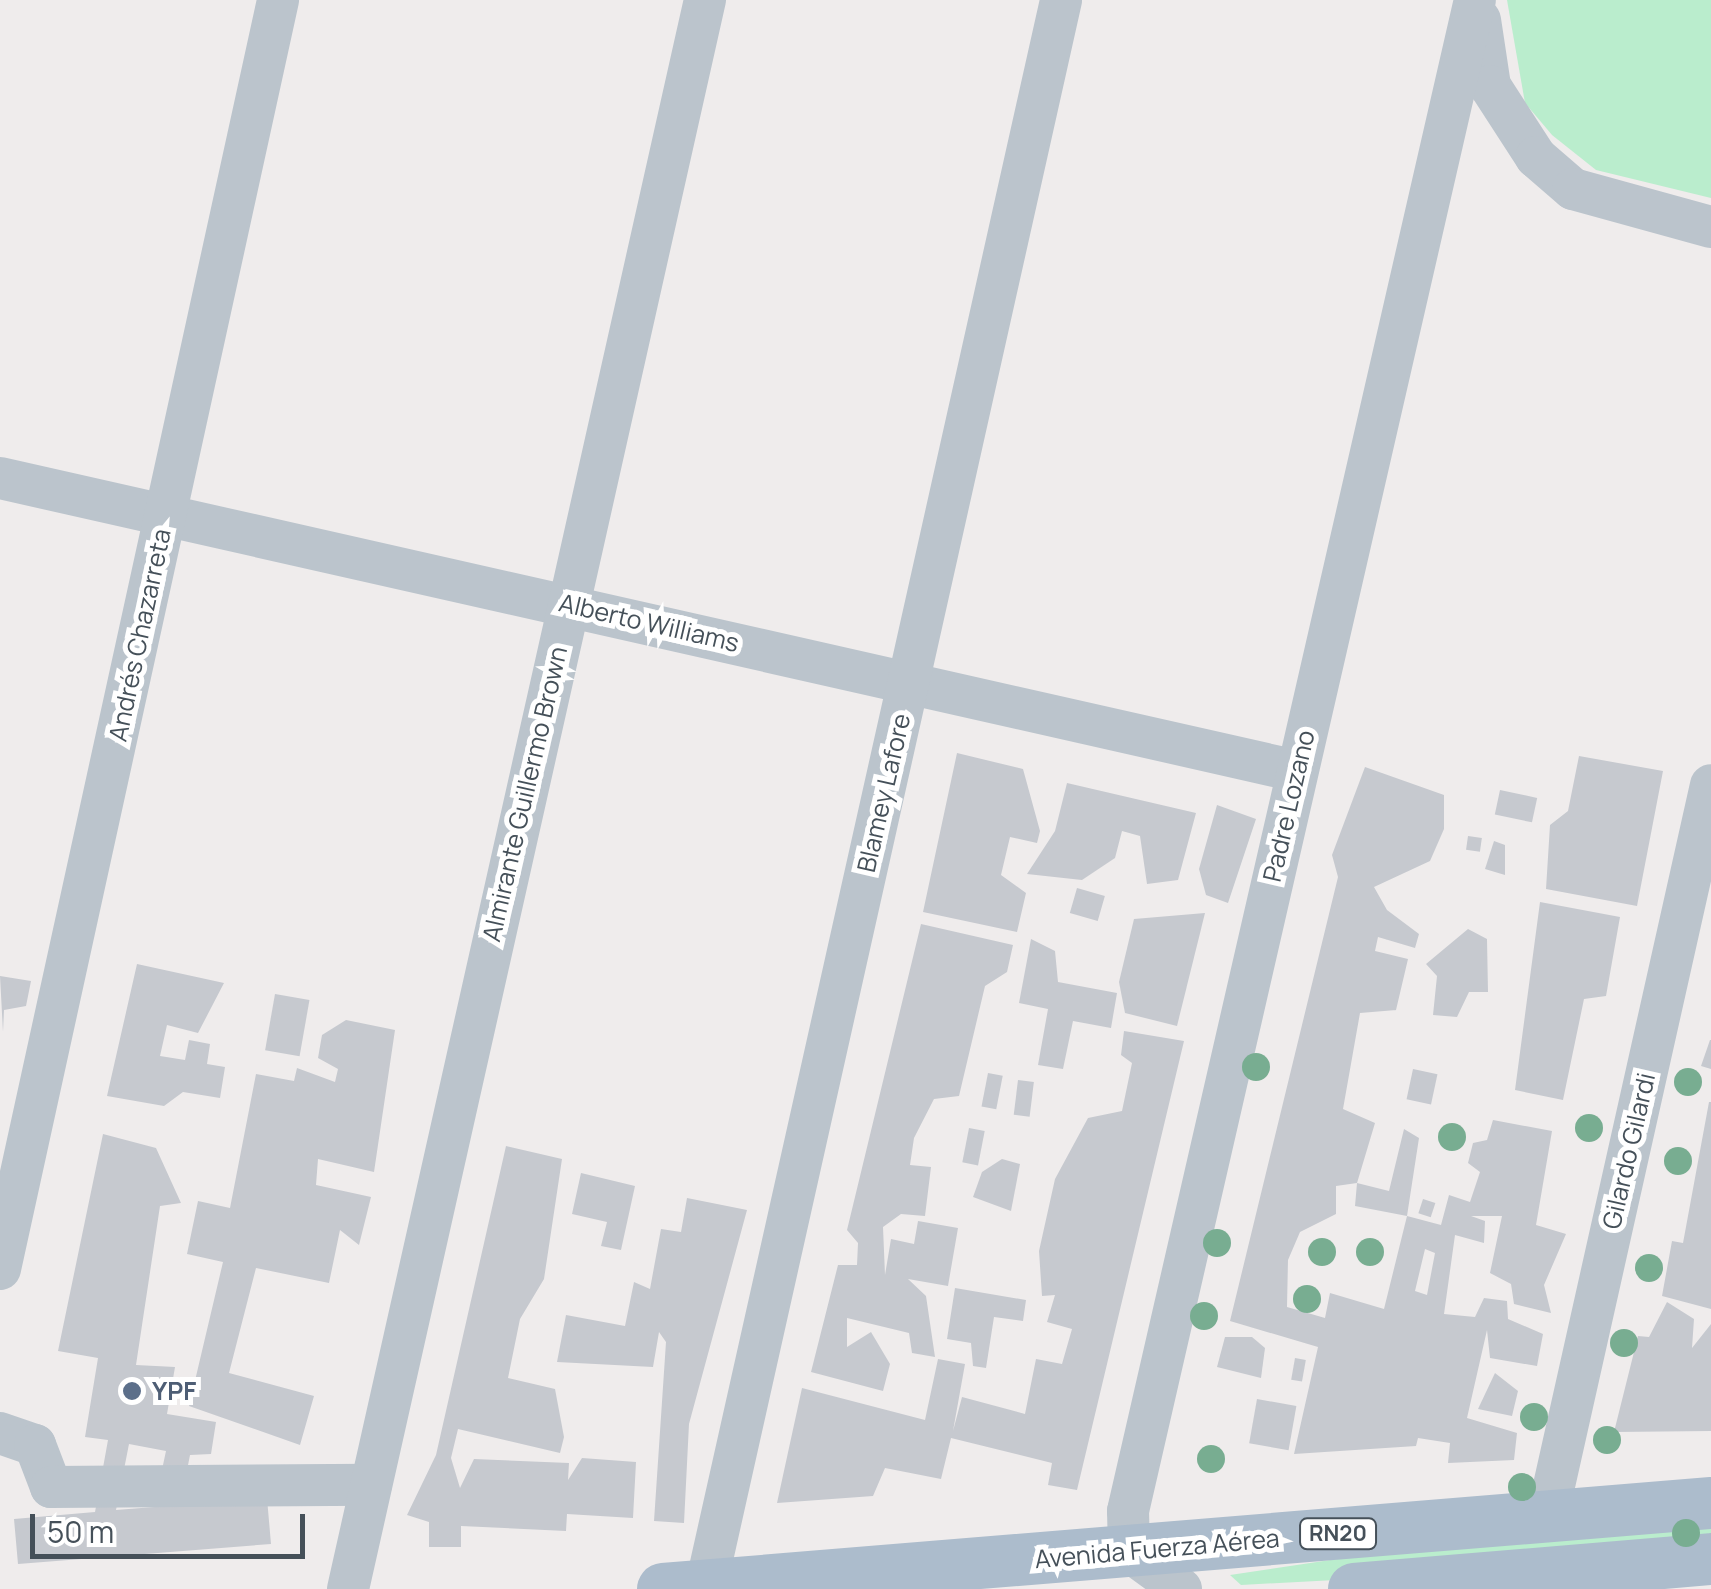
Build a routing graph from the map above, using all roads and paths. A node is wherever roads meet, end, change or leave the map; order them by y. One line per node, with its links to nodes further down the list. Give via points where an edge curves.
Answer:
1 (278, 0): 7 (street, Andrés Chazarreta)
2 (704, 0): 8 (street, Almirante Guillermo Brown)
3 (1061, 0): 9 (street, Blamey Lafore)
4 (1479, 0): 5 (street, via 1478,42 1490,86 1536,157 1573,189); 10 (street, Padre Lozano)
5 (1711, 228)
6 (0, 478): 7 (street, Alberto Williams)
7 (166, 515): 8 (street, Alberto Williams); 12 (street, Andrés Chazarreta)
8 (567, 604): 9 (street, Alberto Williams); 14 (street, Almirante Guillermo Brown)
9 (909, 681): 10 (street, Alberto Williams); 19 (street, Blamey Lafore)
10 (1298, 771): 17 (street, Padre Lozano, via 1128,1511)
11 (1711, 785): 16 (street, Gilardo Gilardi)
12 (0, 1269)
13 (0, 1433): 14 (street, via 35,1445 51,1487)
14 (371, 1486): 20 (street, Almirante Guillermo Brown)
15 (1711, 1503): 16 (main road, Avenida Fuerza Aérea / RN20)
16 (1546, 1516): 17 (main road, Avenida Fuerza Aérea / RN20)
17 (1129, 1552): 19 (main road, Avenida Fuerza Aérea / RN20); 21 (street)
18 (1711, 1560): 22 (main road, RN20)
19 (684, 1587)
20 (348, 1589)
21 (1181, 1589)
22 (1354, 1589)

